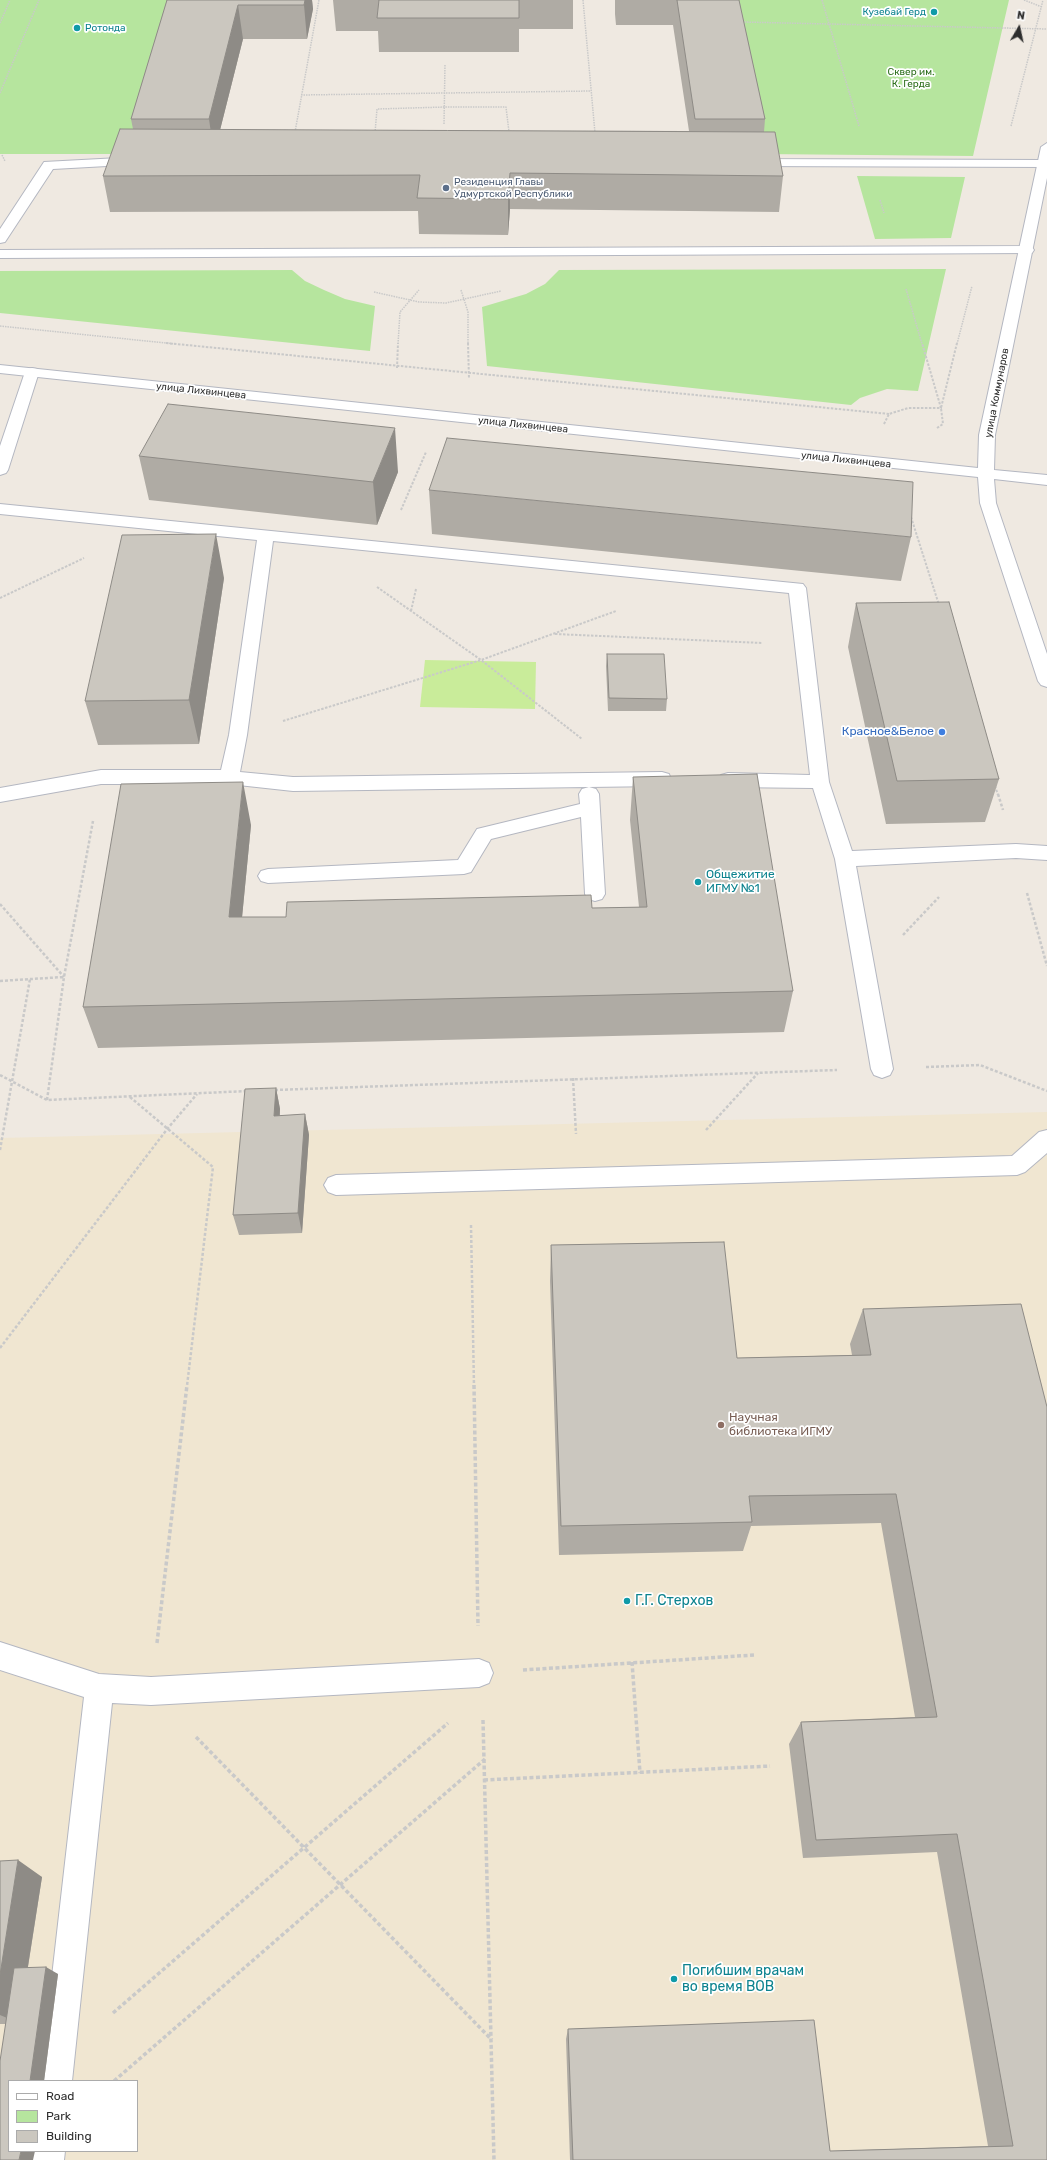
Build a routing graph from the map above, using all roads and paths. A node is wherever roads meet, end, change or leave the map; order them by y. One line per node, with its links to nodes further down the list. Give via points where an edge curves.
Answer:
1 (10, 0): 10 (path)
2 (39, 0): 16 (path)
3 (319, 0): 20 (path)
4 (583, 0): 17 (path)
5 (822, 0): 11 (path)
6 (1024, 0): 8 (path)
7 (1043, 0): 8 (path)
8 (1042, 7): 12 (path)
9 (742, 22): 11 (path)
10 (0, 24)
11 (829, 24): 12 (path); 30 (path)
12 (1036, 28): 13 (path)
13 (1047, 29)
14 (445, 64): 19 (path)
15 (0, 82): 16 (path)
16 (5, 82): 18 (path)
17 (591, 91): 19 (path); 26 (path)
18 (0, 93)
19 (445, 93): 20 (path); 21 (path)
20 (301, 95): 25 (path)
21 (445, 107): 22 (path); 23 (path, via 506,107); 24 (path, via 377,109)
22 (444, 124)
23 (509, 134)
24 (374, 137)
25 (294, 138)
26 (596, 138)
27 (1047, 147): 31 (street, улица Коммунаров)
28 (151, 160): 32 (street, via 49,165)
29 (738, 162): 30 (street)
30 (869, 163): 31 (street); 33 (path)
31 (1043, 164): 34 (street, улица Коммунаров)
32 (0, 239)
33 (895, 250): 34 (street); 35 (street); 44 (path, via 941,408 908,408)
34 (1027, 250): 49 (street, улица Коммунаров, via 987,435)
35 (0, 254)
36 (400, 312): 39 (path)
37 (468, 312): 42 (path)
38 (0, 326): 39 (path)
39 (397, 367): 42 (path); 43 (path, via 396,381)
40 (0, 369): 41 (street, улица Лихвинцева)
41 (32, 372): 43 (street, улица Лихвинцева); 48 (street)
42 (469, 374): 44 (path); 45 (path, via 469,388)
43 (386, 411): 45 (street, улица Лихвинцева)
44 (889, 414): 46 (path)
45 (460, 418): 49 (street, улица Лихвинцева)
46 (884, 426)
47 (427, 451): 54 (path)
48 (0, 470)
49 (986, 474): 50 (street, улица Лихвинцева); 63 (street, улица Коммунаров, via 988,503)
50 (1047, 480)
51 (0, 509): 53 (street)
52 (910, 512): 59 (path)
53 (266, 535): 54 (street); 64 (street)
54 (386, 548): 56 (street)
55 (85, 558): 58 (path)
56 (676, 576): 60 (path, via 641,602); 61 (street, via 797,588)
57 (373, 584): 62 (path)
58 (0, 598)
59 (940, 610)
60 (552, 634): 61 (path); 62 (path)
61 (804, 645): 71 (street)
62 (481, 660): 64 (path); 67 (path)
63 (1047, 681)
64 (238, 735): 66 (street)
65 (101, 777): 66 (street); 73 (street); 84 (path)
66 (229, 777): 68 (street, via 293,784)
67 (633, 778): 68 (street); 69 (street)
68 (588, 779): 74 (street)
69 (680, 779)
70 (711, 780): 71 (street)
71 (820, 782): 78 (street)
72 (994, 784): 75 (path)
73 (0, 795)
74 (590, 808): 79 (street, via 484,834 464,868); 80 (street)
75 (1016, 851): 76 (street); 77 (street); 82 (path)
76 (981, 853): 78 (street); 83 (path)
77 (1047, 853)
78 (845, 859): 83 (street)
79 (268, 876)
80 (595, 894)
81 (0, 904): 84 (path)
82 (1047, 966)
83 (866, 974): 87 (street)
84 (64, 977): 85 (path); 97 (path)
85 (30, 979): 86 (path); 91 (path)
86 (0, 981)
87 (882, 1068): 88 (path); 94 (path, via 980,1065)
88 (758, 1072): 90 (path); 101 (path)
89 (0, 1074): 91 (path)
90 (573, 1078): 92 (path); 102 (path)
91 (14, 1082): 97 (path); 100 (path)
92 (270, 1090)
93 (254, 1091): 95 (path)
94 (1047, 1091)
95 (197, 1094): 96 (path); 98 (path)
96 (130, 1097): 97 (path); 98 (path)
97 (47, 1100)
98 (168, 1128): 104 (path); 110 (path, via 213,1166)
99 (1047, 1139): 101 (street, via 1016,1165)
100 (0, 1150)
101 (662, 1177): 102 (street)
102 (579, 1178): 103 (street)
103 (336, 1185)
104 (0, 1348)
105 (754, 1655): 107 (path)
106 (0, 1656): 109 (street)
107 (632, 1662): 108 (path); 114 (path)
108 (479, 1673): 110 (street)
109 (99, 1688): 110 (street); 119 (street)
110 (151, 1691): 116 (path)
111 (451, 1720): 116 (path)
112 (485, 1758): 117 (path)
113 (770, 1766): 114 (path)
114 (640, 1773): 115 (path)
115 (484, 1780)
116 (303, 1849): 117 (path); 119 (path)
117 (339, 1886): 118 (path); 120 (path)
118 (492, 2040)
119 (58, 2071)
120 (115, 2080)

